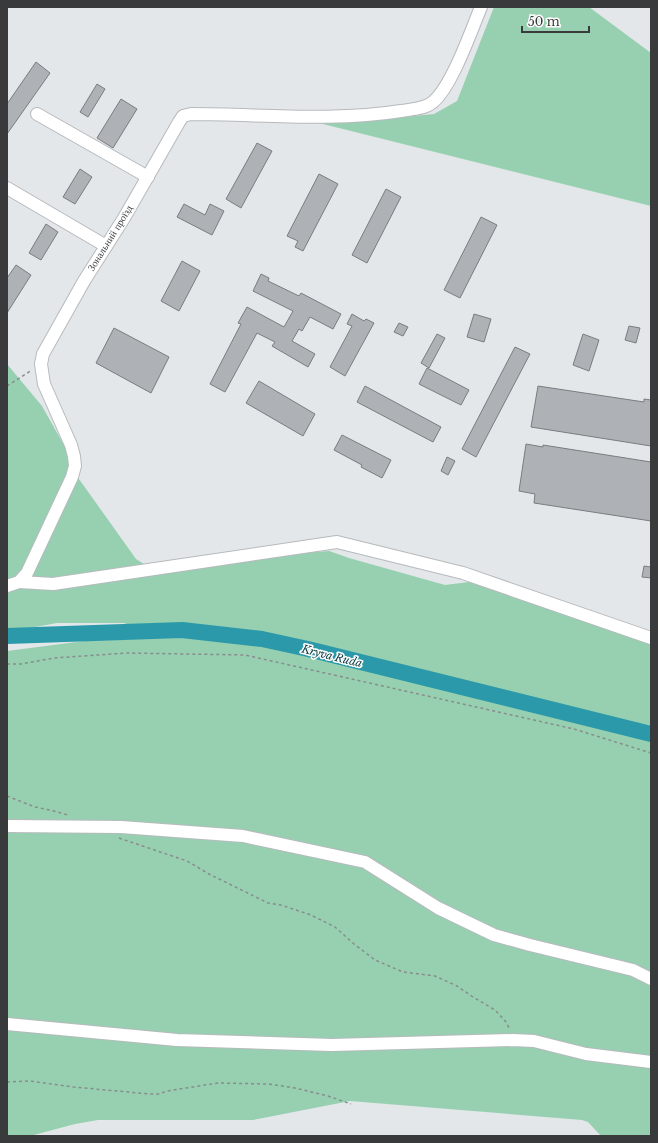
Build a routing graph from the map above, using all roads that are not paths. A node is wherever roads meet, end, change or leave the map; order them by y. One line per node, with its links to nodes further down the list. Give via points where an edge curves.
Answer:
1 (481, 7): 3 (street, Зональний проїзд, via 448,82 439,96 428,106 372,115 337,117 191,114 183,116)
2 (37, 114): 3 (street)
3 (148, 177): 5 (street, Зональний проїзд)
4 (7, 188): 5 (street)
5 (106, 246): 6 (street, Зональний проїзд, via 43,354 41,364 44,384 71,446 75,466 27,573)
6 (19, 582): 7 (street); 8 (street, via 53,584 337,542 463,573)
7 (7, 586)
8 (651, 638)
9 (7, 826): 10 (street, via 121,827 243,836 365,862 438,908 494,936 633,970)
10 (651, 979)
11 (7, 1024): 12 (street, via 185,1041 332,1045 534,1041 586,1054)
12 (651, 1062)

